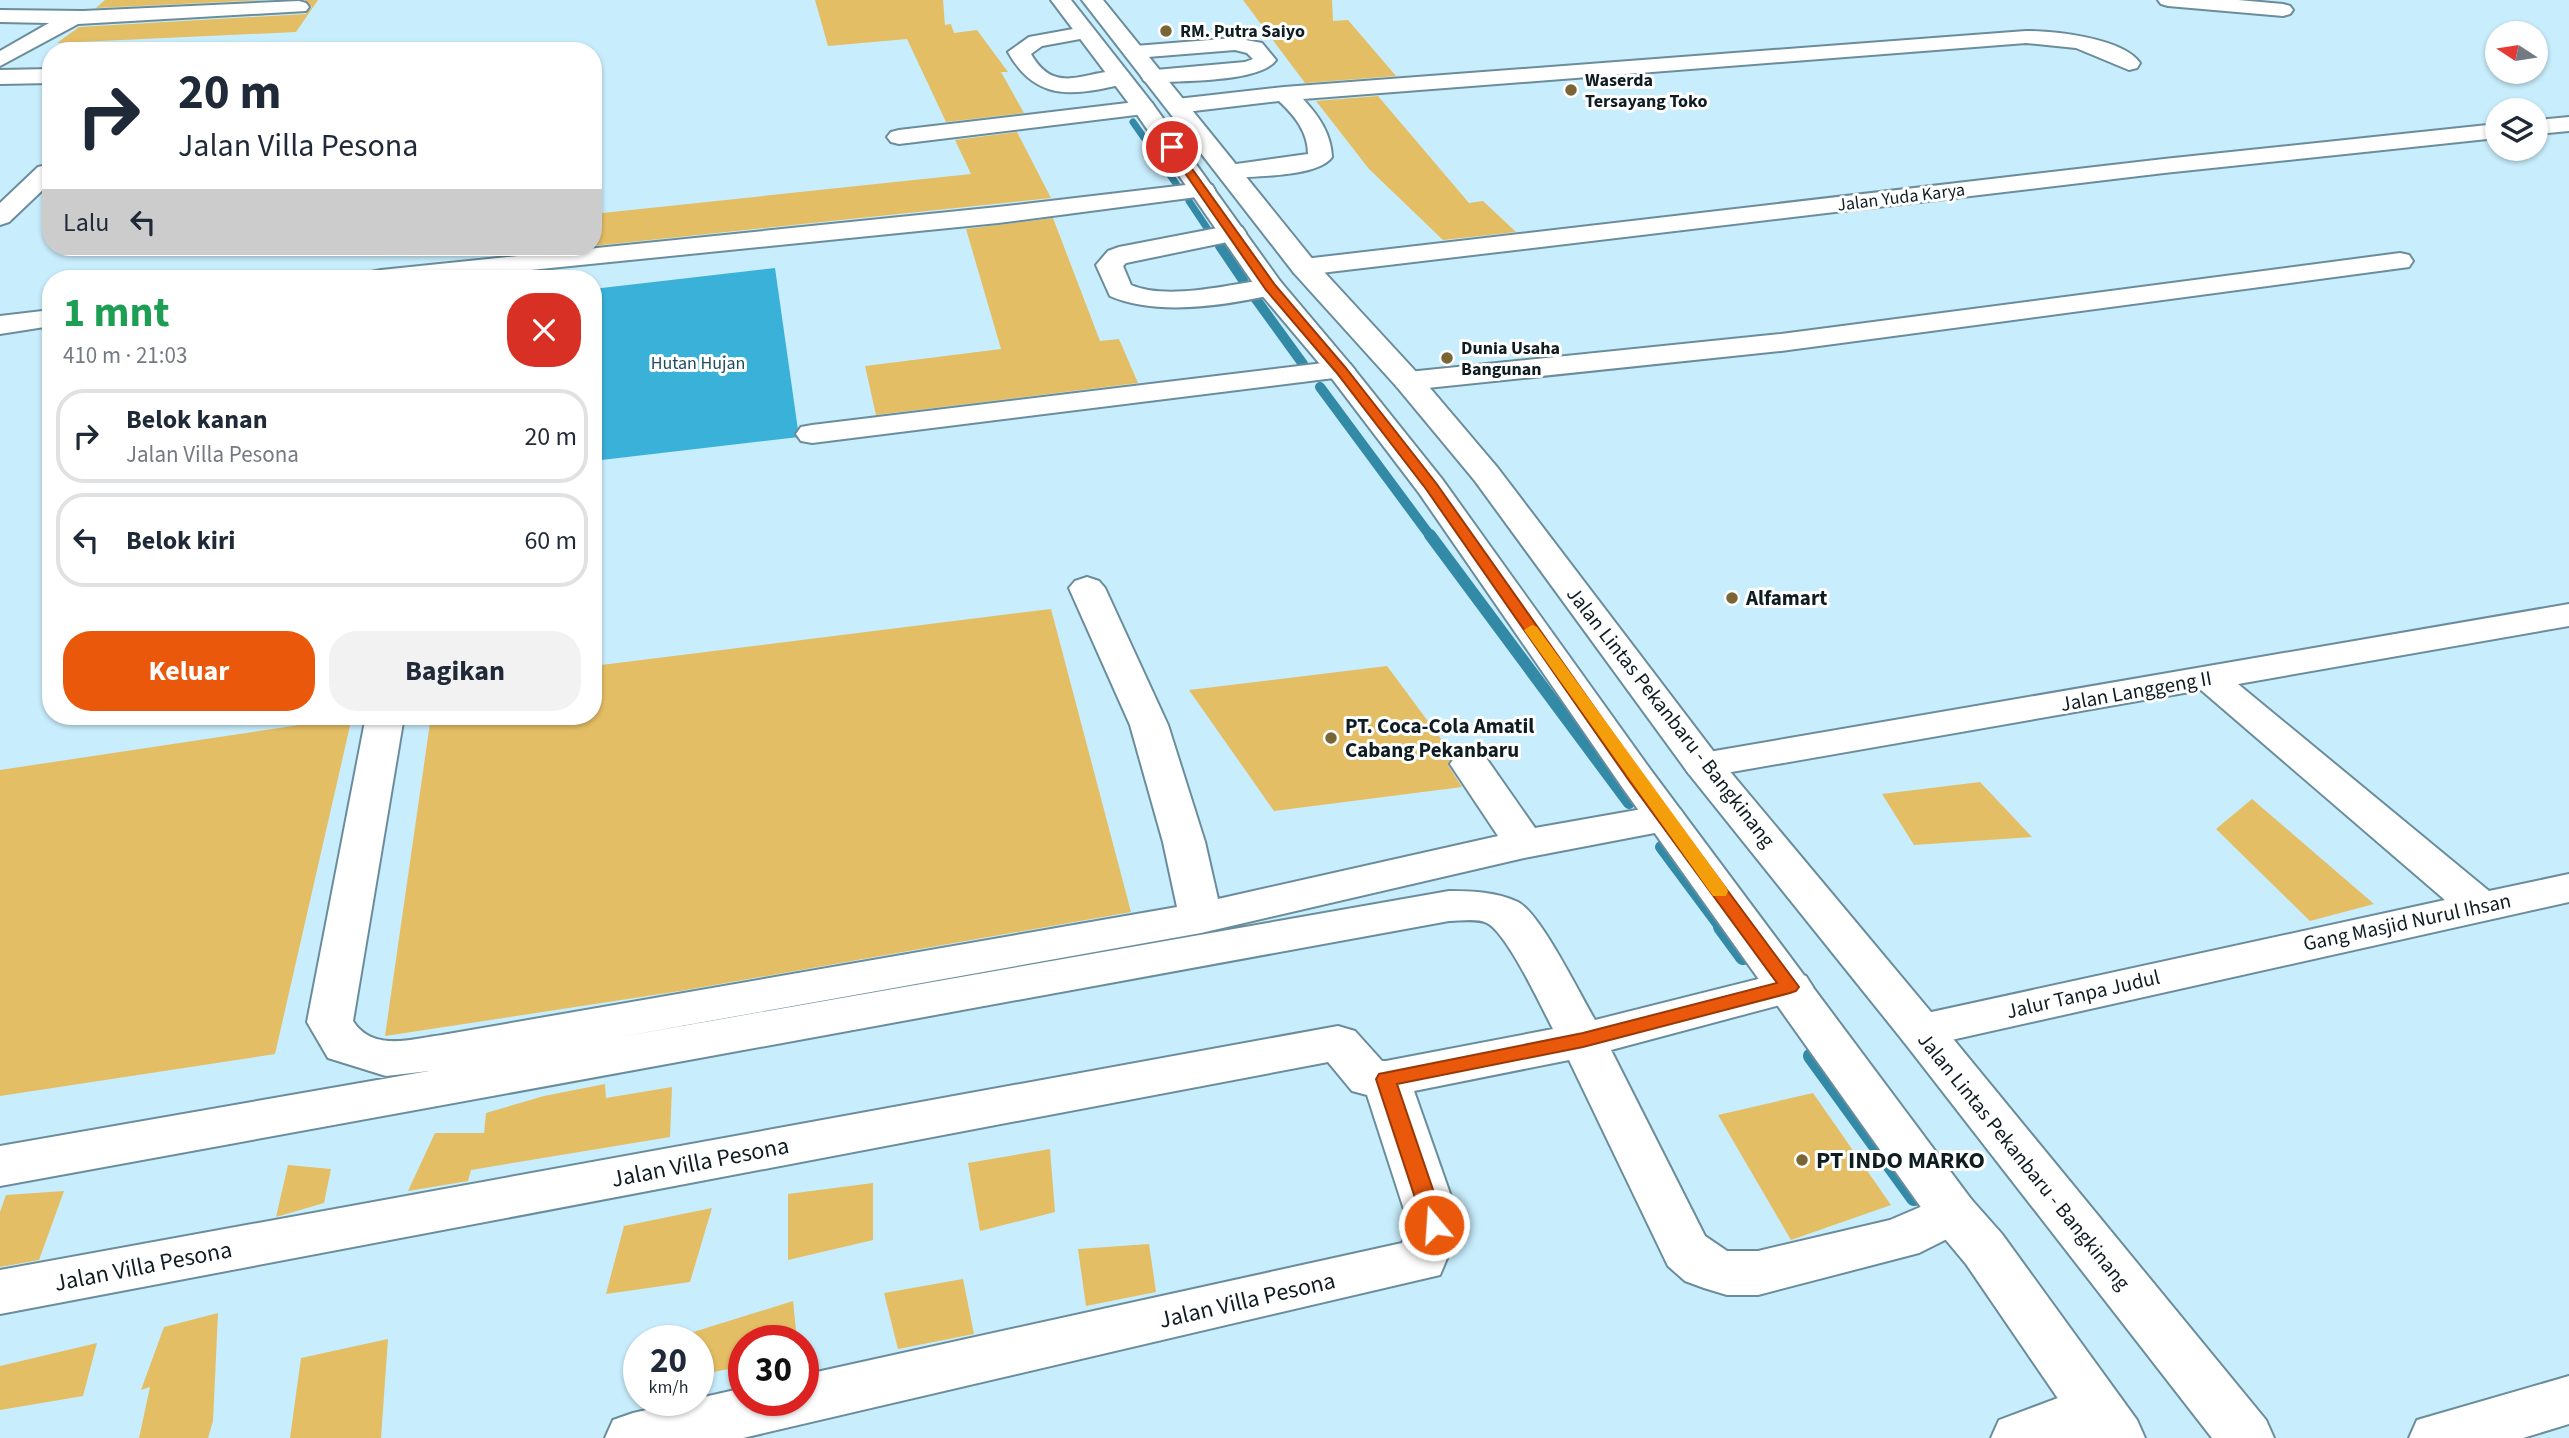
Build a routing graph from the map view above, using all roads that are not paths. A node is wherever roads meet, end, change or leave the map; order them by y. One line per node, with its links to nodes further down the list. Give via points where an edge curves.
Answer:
1 (96, 0): 8 (main road)
2 (1060, 0): 9 (main road)
3 (1092, 0): 10 (main road, Jalan Lintas Pekanbaru - Bangkinang)
4 (2168, 0): 6 (main road)
5 (299, 7): 8 (main road)
6 (2284, 11)
7 (0, 16): 8 (main road)
8 (75, 18): 11 (main road)
9 (1084, 33): 16 (main road); 16 (main road, via 1036,41 1019,52 1032,72 1058,85)
10 (1135, 52): 14 (main road, Jalan Lintas Pekanbaru - Bangkinang); 14 (main road, via 1235,44 1254,48 1265,60 1245,69)
11 (0, 60)
12 (2129, 64): 17 (main road, via 2077,39 2026,37)
13 (42, 76): 15 (main road)
14 (1152, 76): 18 (main road, Jalan Lintas Pekanbaru - Bangkinang)
15 (0, 77)
16 (1120, 78): 19 (main road)
17 (1284, 94): 18 (main road); 24 (main road, via 1308,119 1321,147 1320,158)
18 (1177, 106): 24 (main road, Jalan Lintas Pekanbaru - Bangkinang)
19 (1144, 108): 23 (main road); 26 (main road)
20 (2569, 124): 21 (main road)
21 (2548, 126)
22 (2485, 132): 32 (main road, Jalan Yuda Karya)
23 (899, 137)
24 (1231, 171): 32 (main road, Jalan Lintas Pekanbaru - Bangkinang)
25 (42, 177): 27 (main road)
26 (1203, 190): 28 (main road); 29 (main road, via 999,216)
27 (0, 217)
28 (1233, 233): 34 (main road); 34 (main road, via 1128,253 1110,265 1120,290 1142,298 1164,300)
29 (602, 254)
30 (581, 256): 33 (main road)
31 (2400, 261): 38 (main road, via 1892,329 1600,364)
32 (1304, 267): 38 (main road, Jalan Lintas Pekanbaru - Bangkinang)
33 (453, 270)
34 (1270, 287): 37 (main road)
35 (42, 319): 36 (main road)
36 (0, 325)
37 (1340, 370): 39 (main road); 41 (main road)
38 (1408, 381): 40 (main road, Jalan Lintas Pekanbaru - Bangkinang)
39 (812, 434)
40 (1486, 474): 41 (main road); 47 (main road, Jalan Lintas Pekanbaru - Bangkinang)
41 (1431, 486): 48 (main road)
42 (1087, 588): 52 (main road, via 1149,725)
43 (2569, 615): 44 (main road, Jalan Langgeng II)
44 (2210, 679): 47 (main road, Jalan Langgeng II); 51 (main road)
45 (383, 725): 52 (main road, via 330,1022 345,1046 386,1059)
46 (1470, 764): 49 (main road)
47 (1703, 765): 55 (main road, Jalan Lintas Pekanbaru - Bangkinang)
48 (1665, 818): 49 (main road); 54 (main road)
49 (1524, 845): 52 (main road)
50 (2569, 888): 51 (main road, Gang Masjid Nurul Ihsan)
51 (2479, 906): 53 (main road, Gang Masjid Nurul Ihsan)
52 (1201, 918)
53 (2245, 957): 55 (main road, Jalur Tanpa Judul)
54 (1790, 987): 56 (main road); 59 (main road)
55 (1920, 1030): 67 (main road, Jalan Lintas Pekanbaru - Bangkinang)
56 (1583, 1040): 57 (main road); 58 (main road, via 1520,929 1504,913 1479,906 1449,906); 59 (main road, via 1686,1251 1703,1266 1727,1273 1759,1273 1901,1237)
57 (1386, 1079): 60 (main road, Jalan Villa Pesona, via 1369,1078 1338,1043); 61 (main road, Jalan Villa Pesona, via 1434,1225 1421,1260)
58 (0, 1166)
59 (1953, 1213): 64 (main road)
60 (0, 1292)
61 (819, 1396)
62 (2569, 1400): 68 (main road)
63 (731, 1416): 65 (main road, Jalan Villa Pesona)
64 (2106, 1424): 66 (main road)
65 (633, 1438)
66 (2019, 1438)
67 (2246, 1438)
68 (2437, 1438)

